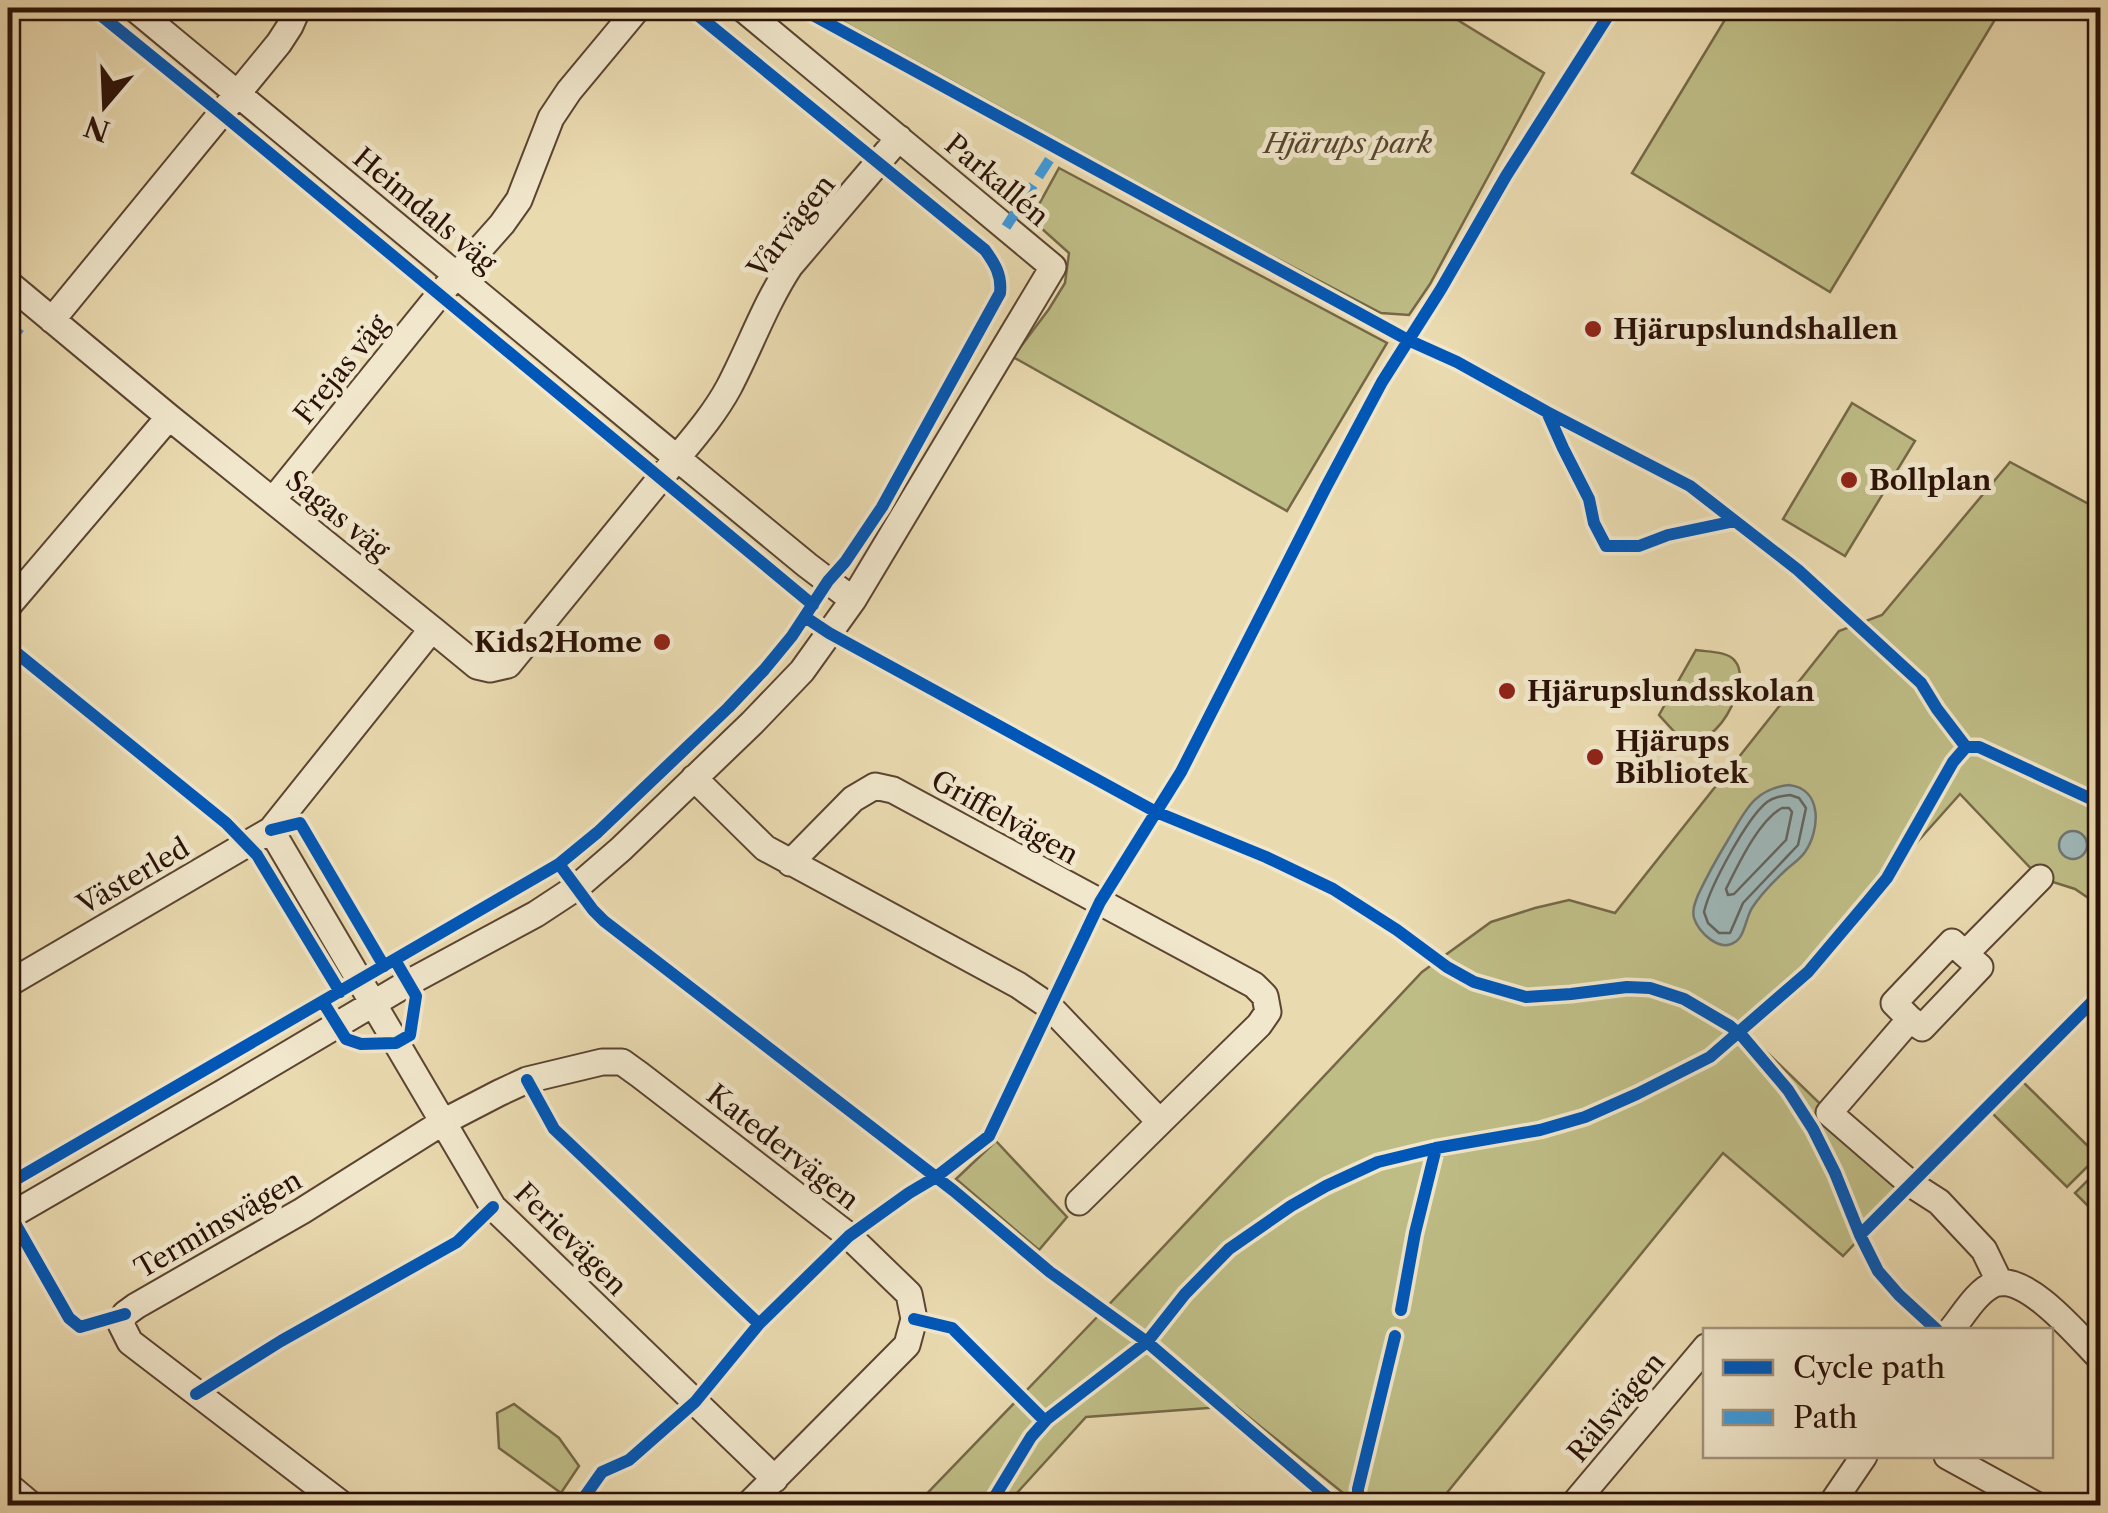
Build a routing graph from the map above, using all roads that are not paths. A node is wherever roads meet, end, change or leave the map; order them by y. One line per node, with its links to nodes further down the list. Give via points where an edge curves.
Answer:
1 (134, 8): 5 (street, Heimdals väg)
2 (298, 8): 5 (street)
3 (638, 8): 7 (street, Frejas väg, via 569,90 519,200)
4 (742, 8): 6 (street, Parkallén)
5 (238, 92): 7 (street, Heimdals väg); 9 (street)
6 (899, 138): 11 (street, Vårvägen, via 790,266 729,387); 13 (street, Parkallén, via 1053,267)
7 (455, 276): 11 (street, Heimdals väg); 12 (street, Frejas väg)
8 (8, 282): 9 (street, Sagas väg)
9 (52, 320): 10 (street, Sagas väg)
10 (168, 417): 12 (street, Sagas väg); 14 (street)
11 (677, 458): 13 (street, Heimdals väg); 15 (street, via 508,666 476,666)
12 (273, 500): 15 (street, Sagas väg)
13 (853, 600): 16 (street, via 802,670)
14 (8, 606)
15 (432, 630): 17 (street)
16 (694, 778): 18 (street, via 765,848); 22 (street, via 577,887)
17 (271, 830): 21 (street, Västerled); 22 (street)
18 (790, 863): 25 (street, via 1050,1006); 25 (street, Griffelvägen, via 853,800 875,786 893,790 1254,985 1268,1012)
19 (2040, 878): 20 (street)
20 (1965, 954): 23 (street, via 1980,967 1922,1028); 23 (street, via 1952,942 1894,1003)
21 (8, 984)
22 (373, 1004): 24 (street, Ferievägen); 27 (street)
23 (1910, 1019): 28 (street, via 1829,1113 1939,1202 1984,1250)
24 (443, 1122): 34 (street, Ferievägen, via 493,1207); 34 (street, Katedervägen, via 527,1080 622,1062 849,1236 909,1294 914,1320 907,1345); 37 (street, Terminsvägen, via 136,1306 121,1324 130,1342)
25 (1160, 1122): 26 (street, Griffelvägen)
26 (1079, 1202)
27 (8, 1217)
28 (1990, 1288): 29 (street); 31 (street, via 2019,1285 2040,1298)
29 (1953, 1328)
30 (1703, 1351): 39 (street, Rälsvägen)
31 (2100, 1358)
32 (1863, 1458): 40 (street)
33 (1951, 1458): 41 (street)
34 (774, 1480): 38 (street)
35 (8, 1490): 36 (street)
36 (27, 1506)
37 (344, 1506)
38 (748, 1506)
39 (1572, 1506)
40 (1830, 1506)
41 (2038, 1506)

